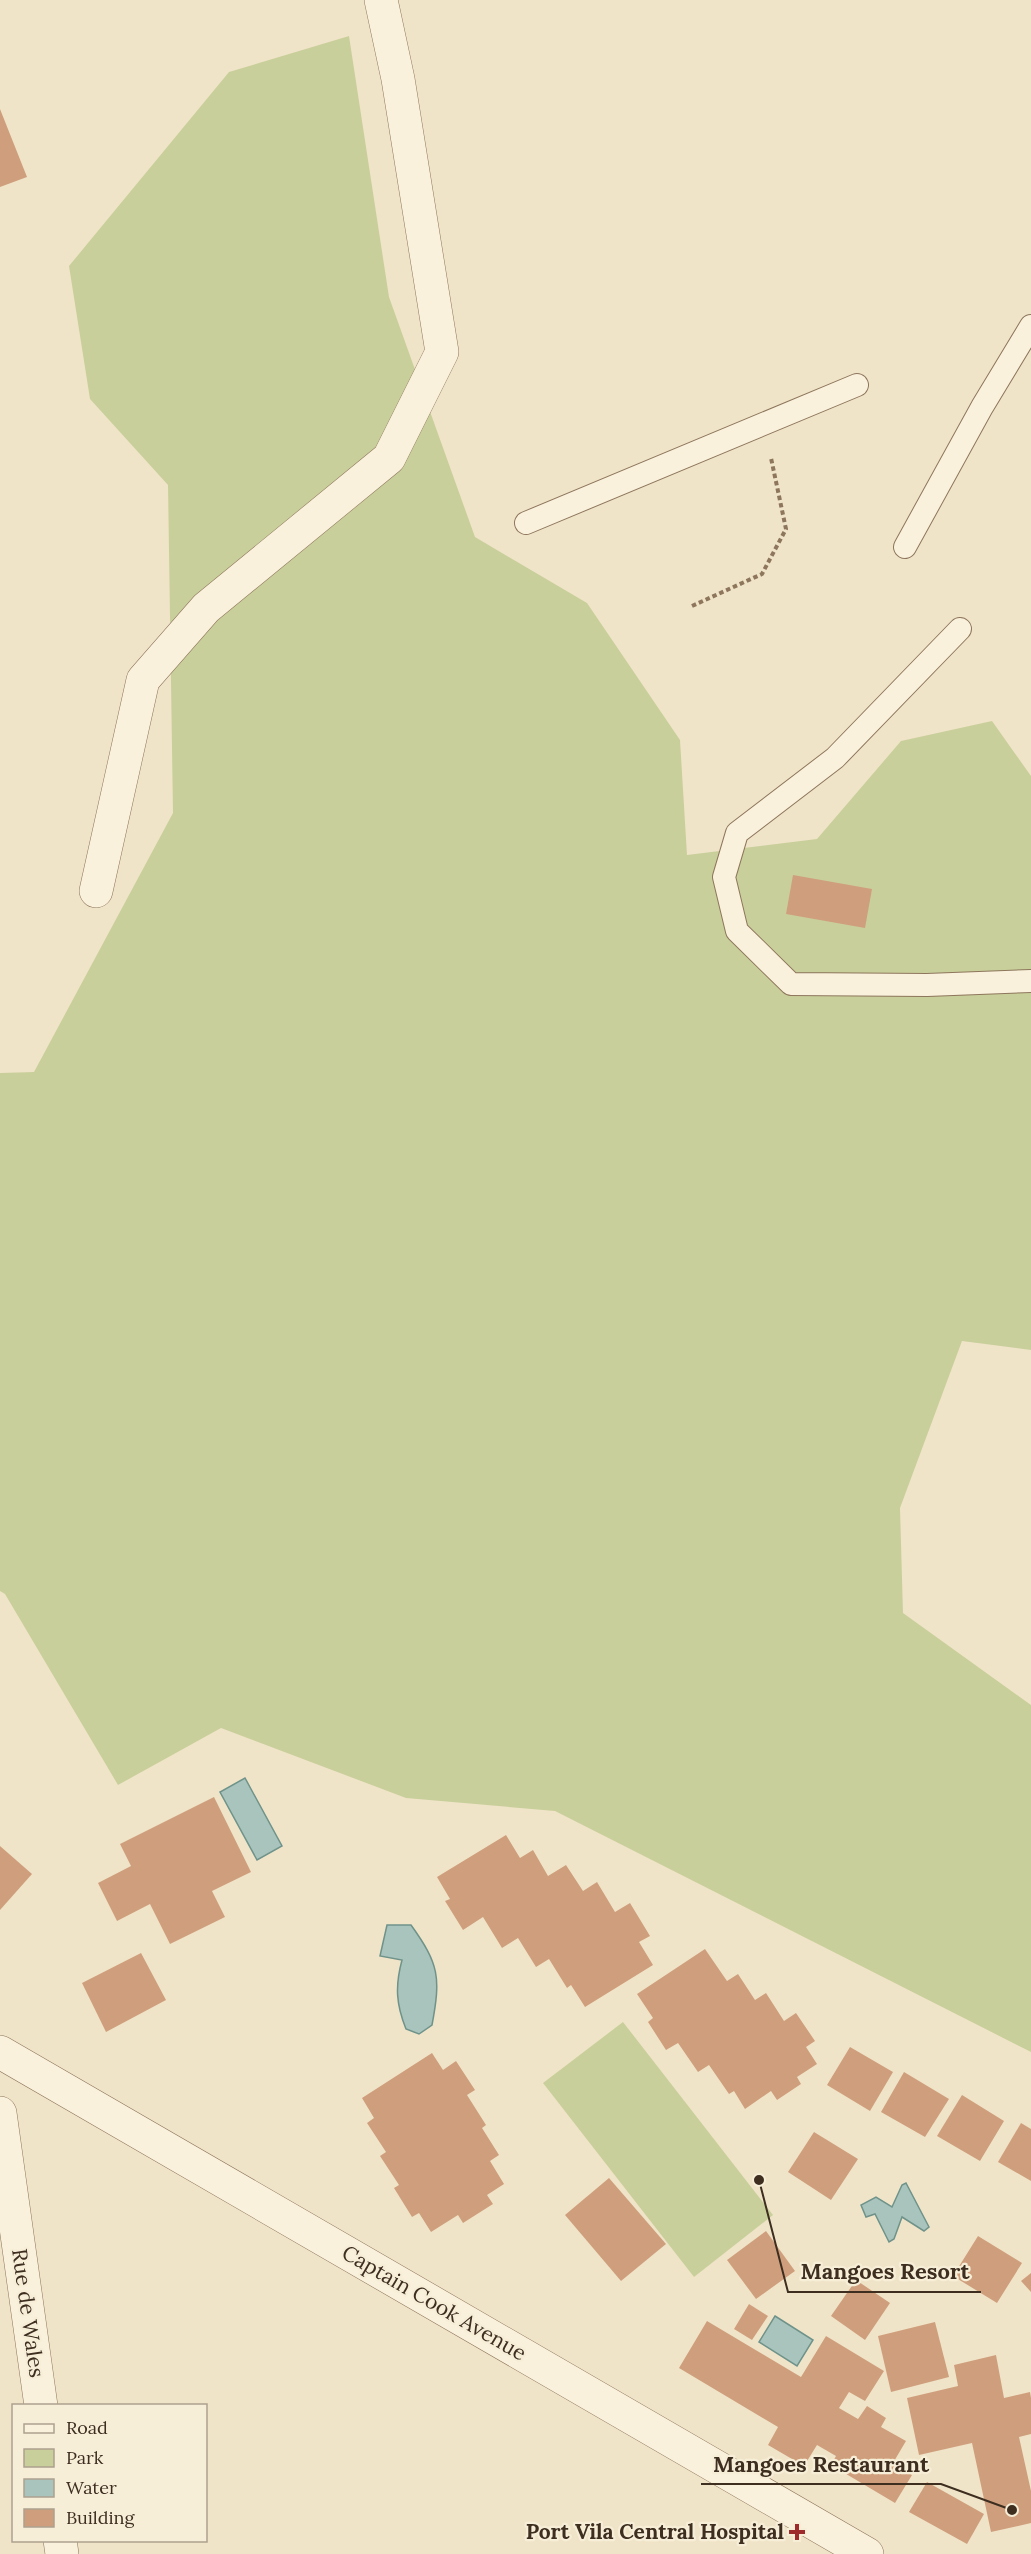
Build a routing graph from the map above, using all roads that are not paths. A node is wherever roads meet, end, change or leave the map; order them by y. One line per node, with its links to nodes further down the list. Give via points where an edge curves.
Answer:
1 (381, 0): 7 (street, via 398,79 442,352 389,458 206,608 143,680)
2 (1031, 327): 5 (lane, via 982,406)
3 (857, 385): 4 (lane)
4 (526, 523)
5 (905, 547)
6 (960, 629): 8 (lane, via 835,758 737,833 724,877 737,931 790,984)
7 (96, 891)
8 (1031, 981)
9 (0, 2052): 12 (street, Captain Cook Avenue)
10 (0, 2113): 11 (street, Rue de Wales)
11 (41, 2404)
12 (867, 2554)

